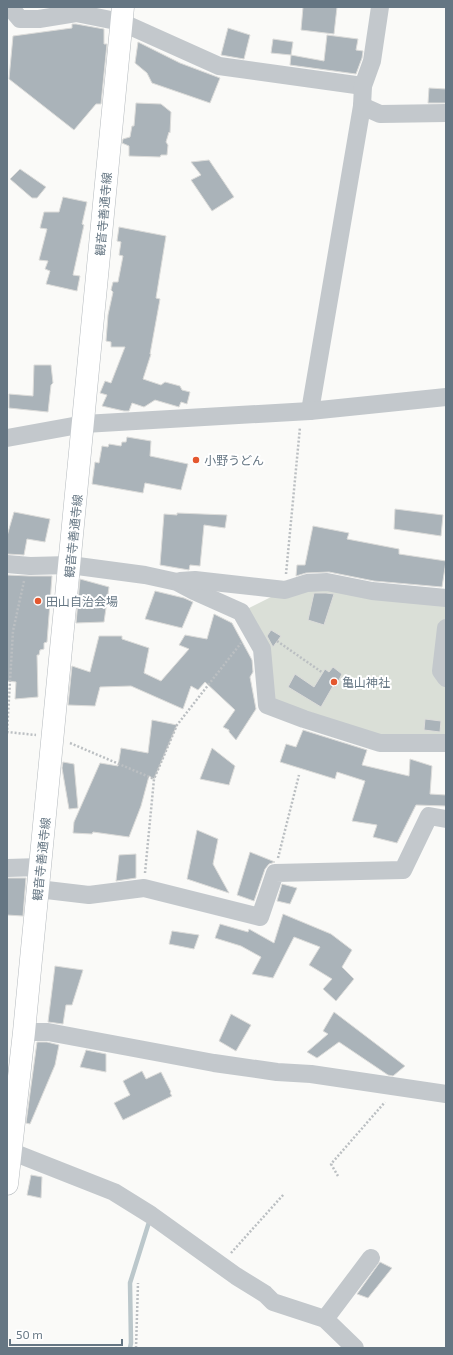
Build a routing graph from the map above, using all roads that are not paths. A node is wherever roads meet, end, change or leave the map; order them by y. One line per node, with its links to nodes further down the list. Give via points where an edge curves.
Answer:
1 (10, 7): 3 (street, via 20,19 39,19)
2 (380, 7): 5 (street, via 372,61)
3 (49, 12): 4 (street)
4 (122, 15): 5 (street, via 219,66); 10 (main road, 観音寺善通寺線)
5 (363, 86): 6 (street)
6 (362, 106): 7 (street, via 380,114); 9 (street)
7 (446, 113)
8 (446, 397): 9 (street)
9 (306, 411): 10 (street)
10 (84, 424): 11 (street); 13 (main road, 観音寺善通寺線)
11 (7, 438)
12 (7, 564): 13 (street)
13 (70, 565): 14 (street); 20 (main road, 観音寺善通寺線)
14 (177, 582): 15 (street, via 194,580 285,590 307,583 327,582 372,591); 18 (street, via 241,612 262,649 267,705 380,743)
15 (446, 598)
16 (446, 628): 17 (street, via 441,671)
17 (446, 678)
18 (446, 743)
19 (446, 819): 22 (street, via 429,816 403,870 275,873 260,917 144,888 89,896)
20 (40, 867): 21 (street); 22 (main road, 観音寺善通寺線)
21 (7, 868)
22 (38, 889): 23 (main road, 観音寺善通寺線)
23 (24, 1032): 24 (street, via 48,1032 214,1063); 25 (main road, 観音寺善通寺線)
24 (446, 1094)
25 (8, 1152): 26 (main road, 観音寺善通寺線); 28 (street, via 114,1192 151,1215 273,1302)
26 (7, 1184)
27 (371, 1258): 28 (street)
28 (326, 1320): 29 (street)
29 (355, 1348)

